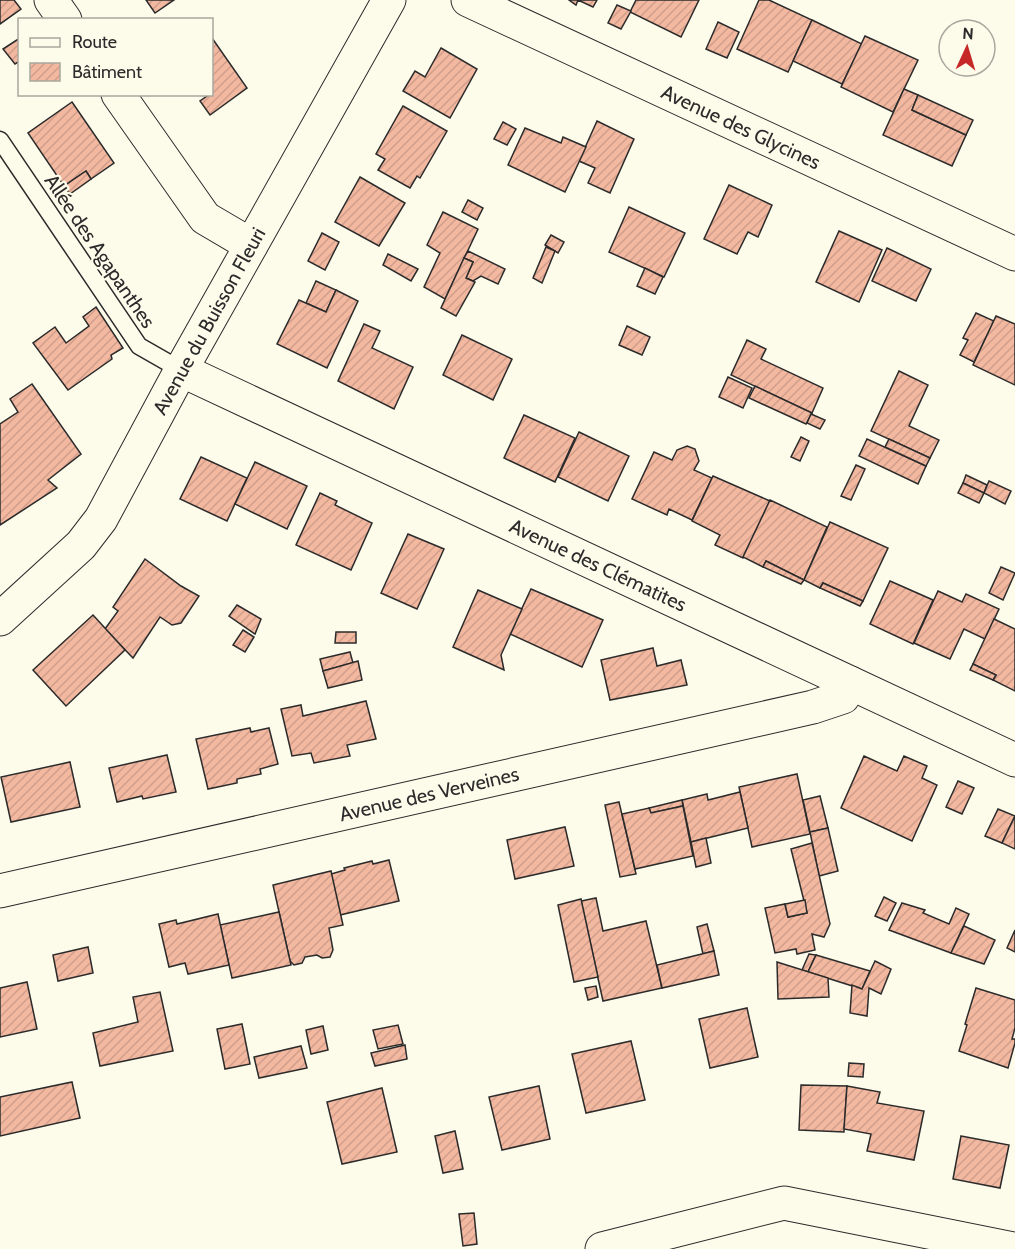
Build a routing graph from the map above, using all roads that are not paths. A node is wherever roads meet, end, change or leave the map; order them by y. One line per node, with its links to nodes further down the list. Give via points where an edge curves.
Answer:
1 (51, 0): 4 (street)
2 (389, 0): 7 (street, Avenue du Buisson Fleuri)
3 (468, 0): 8 (street, Avenue des Glycines)
4 (64, 18)
5 (119, 96): 7 (street, via 205,218)
6 (0, 140): 9 (lane, Allée des Agapanthes, via 139,346)
7 (251, 245): 9 (street, Avenue du Buisson Fleuri)
8 (1015, 254)
9 (181, 370): 10 (street, Avenue du Buisson Fleuri, via 101,519 81,545); 11 (street, Avenue des Clématites)
10 (0, 619)
11 (850, 683): 12 (street, Avenue des Clématites); 13 (street, Avenue des Verveines, via 843,697 813,707)
12 (1015, 760)
13 (0, 891)
14 (602, 1249): 15 (street, via 784,1203)
15 (1013, 1249)

